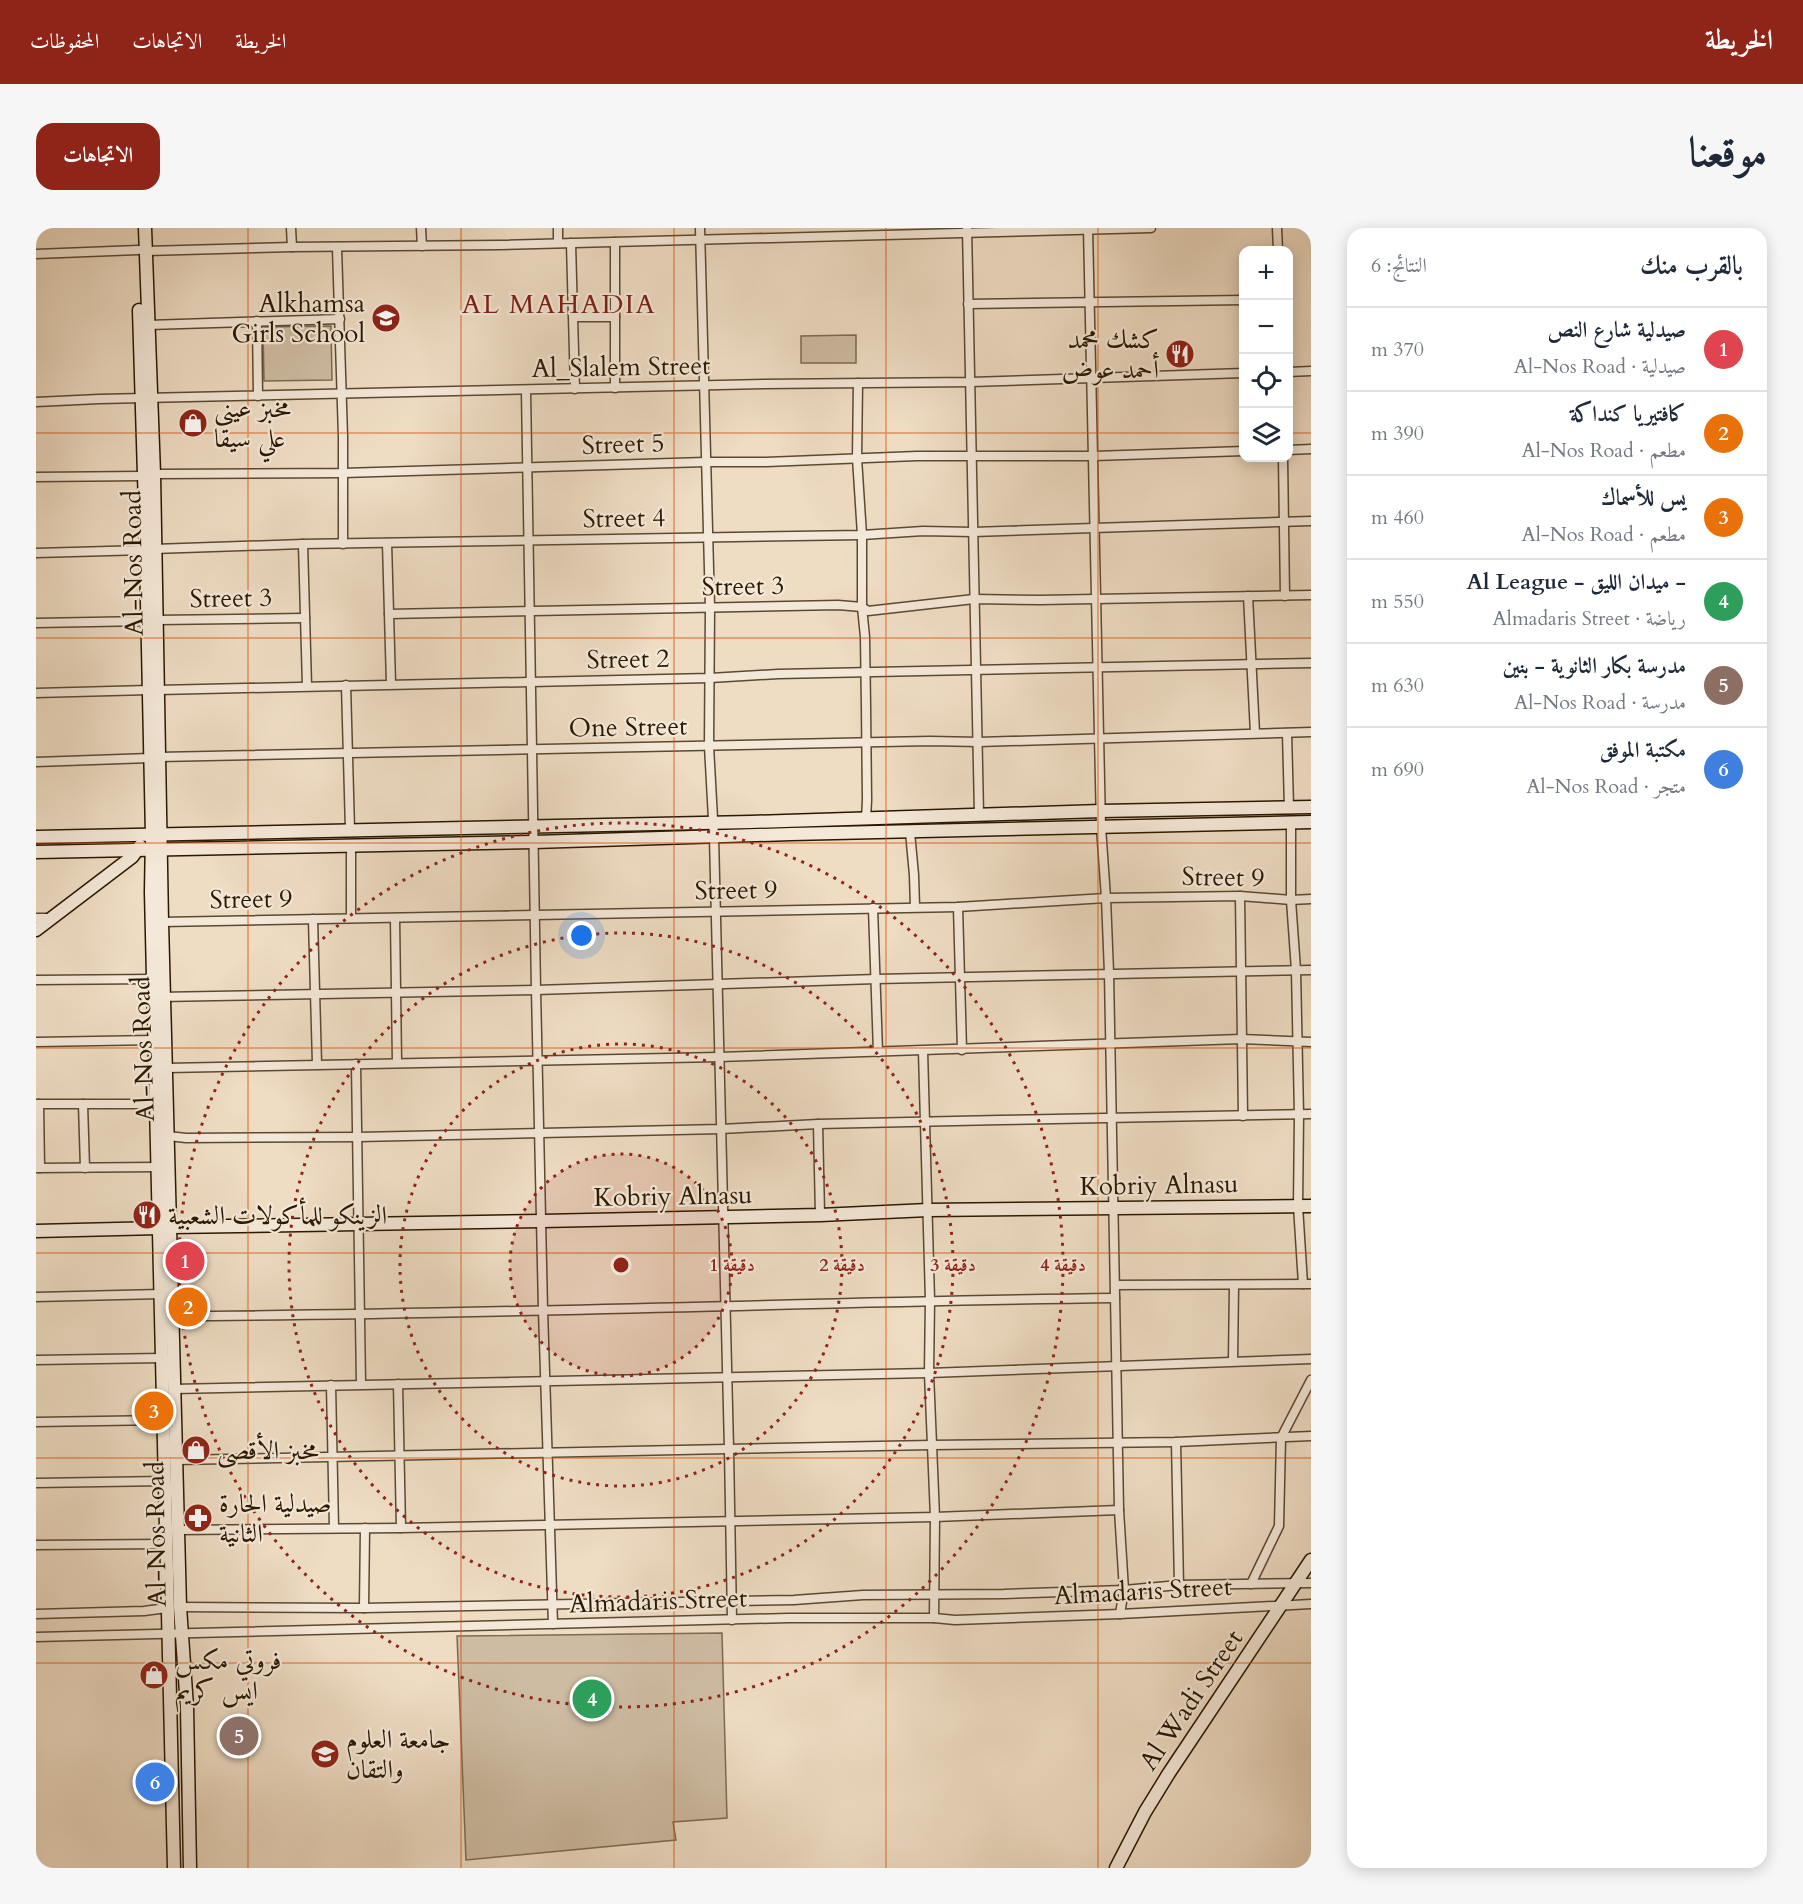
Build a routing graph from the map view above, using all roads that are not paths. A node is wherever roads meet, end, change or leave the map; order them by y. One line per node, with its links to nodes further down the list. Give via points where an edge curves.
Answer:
1 (138, 228): 20 (street, Al-Nos Road)
2 (145, 228): 20 (street, Al-Nos Road)
3 (291, 228): 18 (street)
4 (421, 228): 16 (street)
5 (558, 228): 14 (street)
6 (700, 228): 12 (street)
7 (1151, 228): 9 (street)
8 (1277, 228): 17 (street)
9 (1088, 229): 10 (street); 23 (street)
10 (967, 230): 11 (street); 24 (street)
11 (855, 232): 12 (street)
12 (700, 239): 13 (street); 36 (street)
13 (615, 242): 15 (street); 26 (street)
14 (558, 243): 15 (street); 16 (street)
15 (571, 243): 25 (street)
16 (422, 246): 19 (street)
17 (1278, 246)
18 (292, 247): 19 (street); 20 (street)
19 (337, 248): 27 (street)
20 (142, 251): 21 (street); 29 (street, Al-Nos Road); 42 (street, Al-Nos Road)
21 (36, 254)
22 (1239, 300): 23 (street)
23 (1090, 303): 24 (street); 33 (street)
24 (968, 304): 34 (street)
25 (574, 317): 26 (street); 38 (street)
26 (615, 317): 37 (street)
27 (340, 319): 28 (street); 40 (street)
28 (257, 321): 29 (street); 41 (street)
29 (148, 325): 42 (street, Al-Nos Road)
30 (1311, 371): 31 (street)
31 (1293, 372)
32 (1239, 374): 33 (street, Al_Slalem Street)
33 (1092, 379): 34 (street, Al_Slalem Street); 48 (street)
34 (971, 382): 35 (street, Al_Slalem Street); 47 (street)
35 (858, 383): 36 (street, Al_Slalem Street); 49 (street)
36 (703, 387): 37 (street, Al_Slalem Street); 50 (street)
37 (615, 388): 38 (street, Al_Slalem Street)
38 (575, 389): 39 (street, Al_Slalem Street)
39 (526, 391): 40 (street, Al_Slalem Street); 52 (street)
40 (340, 394): 41 (street, Al_Slalem Street); 53 (street)
41 (258, 396): 42 (street, Al_Slalem Street)
42 (146, 399): 43 (street, Al_Slalem Street); 54 (street, Al-Nos Road)
43 (36, 402)
44 (1311, 449): 45 (street)
45 (1293, 450)
46 (1239, 451): 48 (street, Street 5)
47 (971, 456): 48 (street, Street 5); 49 (street, Street 5); 59 (street)
48 (1094, 456): 58 (street)
49 (857, 458): 50 (street, Street 5); 60 (street)
50 (705, 462): 52 (street, Street 5); 61 (street)
51 (1283, 462): 56 (street)
52 (528, 468): 53 (street, Street 5); 62 (street)
53 (343, 473): 54 (street, Street 5); 65 (street)
54 (149, 475): 55 (street, Street 5); 66 (street, Al-Nos Road)
55 (36, 477)
56 (1283, 521): 57 (street, Street 4); 58 (street, Street 4); 70 (street)
57 (1311, 521)
58 (1095, 527): 59 (street, Street 4); 71 (street)
59 (973, 532): 60 (street, Street 4); 72 (street)
60 (862, 535): 61 (street, Street 4); 73 (street)
61 (707, 537): 62 (street, Street 4); 74 (street)
62 (529, 540): 63 (street, Street 4); 75 (street)
63 (387, 543): 65 (street, Street 4); 76 (street)
64 (303, 544): 65 (street, Street 4); 66 (street, Street 4); 77 (street)
65 (343, 544)
66 (150, 550): 67 (street, Street 4); 78 (street, Al-Nos Road)
67 (36, 553)
68 (1311, 595): 70 (street, Street 3)
69 (1248, 596): 70 (street, Street 3); 71 (street, Street 3); 80 (street)
70 (1285, 596)
71 (1096, 597): 72 (street, Street 3); 82 (street)
72 (974, 599): 73 (street, Street 3, via 868,611); 83 (street)
73 (862, 607): 74 (street, Street 3); 84 (street)
74 (710, 608): 75 (street, Street 3); 85 (street)
75 (530, 611): 76 (street, Street 3); 86 (street)
76 (389, 614): 87 (street)
77 (305, 618): 78 (street, Street 3); 89 (street)
78 (152, 620): 79 (street, Street 3); 90 (street, Al-Nos Road)
79 (36, 623)
80 (1251, 663): 81 (street, Street 2); 82 (street, Street 2); 93 (street)
81 (1311, 663)
82 (1098, 668): 83 (street, Street 2); 95 (street)
83 (976, 670): 84 (street, Street 2); 96 (street)
84 (866, 672): 85 (street, Street 2); 97 (street)
85 (710, 678): 86 (street, Street 2); 98 (street)
86 (532, 681): 87 (street, Street 2); 99 (street)
87 (391, 684): 88 (street, Street 2)
88 (346, 685): 89 (street, Street 2); 100 (street)
89 (307, 686): 90 (street, Street 2)
90 (153, 690): 91 (street, Street 2); 101 (street, Al-Nos Road)
91 (36, 693)
92 (1311, 732): 94 (street, One Street)
93 (1256, 733): 94 (street, One Street); 95 (street, One Street)
94 (1287, 733): 104 (street)
95 (1099, 738): 96 (street, One Street); 105 (street)
96 (979, 742): 97 (street, One Street); 106 (street)
97 (866, 743): 98 (street, One Street); 107 (street)
98 (709, 746): 99 (street, One Street); 110 (street)
99 (533, 750): 100 (street, One Street); 111 (street)
100 (349, 754): 101 (street, One Street); 113 (street)
101 (154, 758): 102 (street, One Street); 115 (street, Al-Nos Road)
102 (36, 762)
103 (1311, 807): 104 (street)
104 (1288, 808): 105 (street)
105 (1101, 811): 106 (street); 112 (street)
106 (979, 815): 107 (street)
107 (866, 819): 110 (street)
108 (1291, 822): 109 (street); 112 (street); 125 (street)
109 (1311, 822)
110 (713, 823): 111 (street); 117 (street)
111 (534, 826): 113 (street); 118 (street)
112 (1101, 827): 114 (street); 123 (street)
113 (350, 830): 115 (street)
114 (910, 832): 117 (street); 128 (street)
115 (152, 835): 116 (street); 120 (street, Al-Nos Road); 120 (street)
116 (36, 837)
117 (714, 837): 118 (street); 129 (street)
118 (534, 842): 119 (street); 130 (street)
119 (351, 845): 120 (street); 133 (street)
120 (150, 850): 121 (street); 132 (street, via 132,857); 136 (street, Al-Nos Road); 143 (street, Al-Nos Road)
121 (36, 852)
122 (1240, 896): 123 (street, Street 9); 125 (street, Street 9); 140 (street)
123 (1106, 898): 126 (street, Street 9); 141 (street)
124 (1311, 899): 125 (street, Street 9)
125 (1291, 900): 138 (street)
126 (958, 907): 128 (street, Street 9); 142 (street)
127 (873, 908): 128 (street, Street 9); 129 (street, Street 9); 144 (street)
128 (915, 908)
129 (716, 911): 130 (street, Street 9); 146 (street)
130 (535, 915): 134 (street, Street 9); 147 (street)
131 (36, 918): 132 (street)
132 (53, 918): 137 (street)
133 (351, 918): 134 (street, Street 9); 135 (street, Street 9)
134 (395, 918): 148 (street)
135 (313, 919): 136 (street, Street 9); 149 (street)
136 (162, 922): 150 (street, Al-Nos Road)
137 (36, 930)
138 (1296, 970): 139 (street); 140 (street); 154 (street)
139 (1311, 970)
140 (1240, 971): 141 (street); 152 (street)
141 (1109, 973): 142 (street); 156 (street)
142 (959, 978): 144 (street); 157 (street)
143 (154, 979): 145 (street); 150 (street, Al-Nos Road)
144 (876, 979): 146 (street); 159 (street)
145 (36, 980)
146 (718, 984): 147 (street); 160 (street)
147 (536, 990): 148 (street); 161 (street)
148 (396, 992): 149 (street); 162 (street)
149 (314, 994): 150 (street); 163 (street)
150 (159, 997): 151 (street, Al-Nos Road); 165 (street, Al-Nos Road)
151 (155, 1040): 153 (street); 168 (street, Al-Nos Road)
152 (1241, 1040): 154 (street); 156 (street); 171 (street)
153 (36, 1042)
154 (1297, 1042): 155 (street); 170 (street)
155 (1311, 1042)
156 (1110, 1044): 157 (street); 172 (street)
157 (962, 1050): 158 (street)
158 (923, 1051): 159 (street); 173 (street)
159 (878, 1052): 160 (street)
160 (719, 1057): 161 (street); 175 (street)
161 (538, 1060): 162 (street); 176 (street)
162 (397, 1063): 164 (street)
163 (317, 1064): 164 (street); 165 (street)
164 (356, 1064): 178 (street)
165 (167, 1068): 177 (street, Al-Nos Road)
166 (38, 1104): 167 (street); 180 (street)
167 (83, 1104): 168 (street); 181 (street)
168 (157, 1104): 179 (street, Al-Nos Road)
169 (1311, 1114): 170 (street)
170 (1299, 1115): 171 (street); 182 (street)
171 (1243, 1116): 172 (street)
172 (1113, 1119): 173 (street); 183 (street)
173 (925, 1122): 174 (street); 184 (street)
174 (818, 1124): 175 (street); 185 (street)
175 (721, 1129): 176 (street); 186 (street)
176 (540, 1133): 178 (street); 187 (street)
177 (168, 1136): 178 (street); 189 (street, Al-Nos Road)
178 (358, 1137): 188 (street)
179 (158, 1167): 181 (street); 189 (street, Al-Nos Road)
180 (38, 1168): 181 (street)
181 (85, 1168)
182 (1305, 1206): 183 (street, Kobriy Alnasu); 191 (street)
183 (1115, 1208): 184 (street, Kobriy Alnasu); 192 (street)
184 (928, 1210): 185 (street, Kobriy Alnasu); 197 (street)
185 (820, 1215): 186 (street, Kobriy Alnasu)
186 (722, 1217): 187 (street, Kobriy Alnasu); 198 (street)
187 (542, 1221): 188 (street, Kobriy Alnasu); 199 (street)
188 (359, 1224): 189 (street, Kobriy Alnasu); 200 (street)
189 (165, 1228): 190 (street, Kobriy Alnasu); 194 (street, Al-Nos Road); 201 (street, Al-Nos Road)
190 (36, 1231)
191 (1307, 1284): 193 (street)
192 (1116, 1285): 193 (street); 196 (street)
193 (1234, 1285): 205 (street)
194 (161, 1294): 195 (street); 202 (street, Al-Nos Road)
195 (36, 1297)
196 (1116, 1298): 197 (street); 206 (street)
197 (930, 1300): 198 (street); 207 (street)
198 (725, 1306): 199 (street); 208 (street)
199 (543, 1310): 200 (street); 210 (street)
200 (361, 1314): 201 (street); 211 (street)
201 (173, 1316): 214 (street, Al-Nos Road)
202 (162, 1358): 204 (street); 215 (street, Al-Nos Road)
203 (1311, 1359): 205 (street)
204 (36, 1360)
205 (1233, 1361): 206 (street)
206 (1117, 1367): 207 (street); 219 (street)
207 (929, 1373): 208 (street); 221 (street)
208 (727, 1376): 210 (street); 222 (street)
209 (1311, 1380): 218 (street)
210 (546, 1381): 212 (street); 223 (street)
211 (361, 1384): 212 (street); 213 (street)
212 (398, 1384): 224 (street)
213 (331, 1385): 214 (street); 225 (street)
214 (174, 1389): 226 (street, Al-Nos Road)
215 (164, 1420): 216 (street); 227 (street, Al-Nos Road)
216 (36, 1422)
217 (1311, 1436): 218 (street)
218 (1281, 1438): 220 (street); 241 (street, via 1279,1526)
219 (1119, 1442): 220 (street); 221 (street); 229 (street)
220 (1176, 1442): 243 (street)
221 (932, 1444): 222 (street); 230 (street)
222 (729, 1449): 223 (street); 231 (street)
223 (548, 1453): 224 (street); 232 (street)
224 (399, 1456): 225 (street); 235 (street)
225 (332, 1457): 226 (street); 233 (street)
226 (176, 1460): 236 (street, Al-Nos Road)
227 (165, 1481): 228 (street); 237 (street, Al-Nos Road)
228 (36, 1483)
229 (1119, 1510): 230 (street); 244 (street)
230 (935, 1517): 231 (street); 245 (street)
231 (731, 1520): 232 (street); 246 (street)
232 (550, 1524): 235 (street); 247 (street)
233 (334, 1528): 234 (street); 236 (street)
234 (365, 1528): 235 (street); 251 (street)
235 (401, 1528)
236 (178, 1530): 250 (street, Al-Nos Road)
237 (166, 1544): 238 (street); 250 (street, Al-Nos Road)
238 (36, 1545)
239 (1311, 1560): 242 (street, Al Wadi Street)
240 (1311, 1583): 242 (street)
241 (1251, 1584): 242 (street); 243 (street)
242 (1295, 1584): 248 (street, Al Wadi Street)
243 (1179, 1585): 244 (street)
244 (1124, 1590): 245 (street); 253 (street)
245 (934, 1594): 246 (street); 254 (street)
246 (732, 1601): 247 (street); 255 (street)
247 (553, 1604): 251 (street); 256 (street)
248 (1281, 1604): 249 (street, Almadaris Street); 253 (street, Almadaris Street); 261 (street, Al Wadi Street, via 1144,1812)
249 (1311, 1604)
250 (173, 1608): 251 (street); 252 (street); 257 (street, Al-Nos Road)
251 (364, 1608)
252 (36, 1614)
253 (1120, 1614): 254 (street, Almadaris Street)
254 (934, 1618): 255 (street, Almadaris Street)
255 (732, 1620): 256 (street, Almadaris Street)
256 (553, 1624): 257 (street, Almadaris Street)
257 (175, 1633): 258 (street, Almadaris Street); 259 (street, Al-Nos Road); 260 (street, Al-Nos Road, via 187,1707)
258 (36, 1637)
259 (174, 1868)
260 (190, 1868)
261 (1116, 1868)

